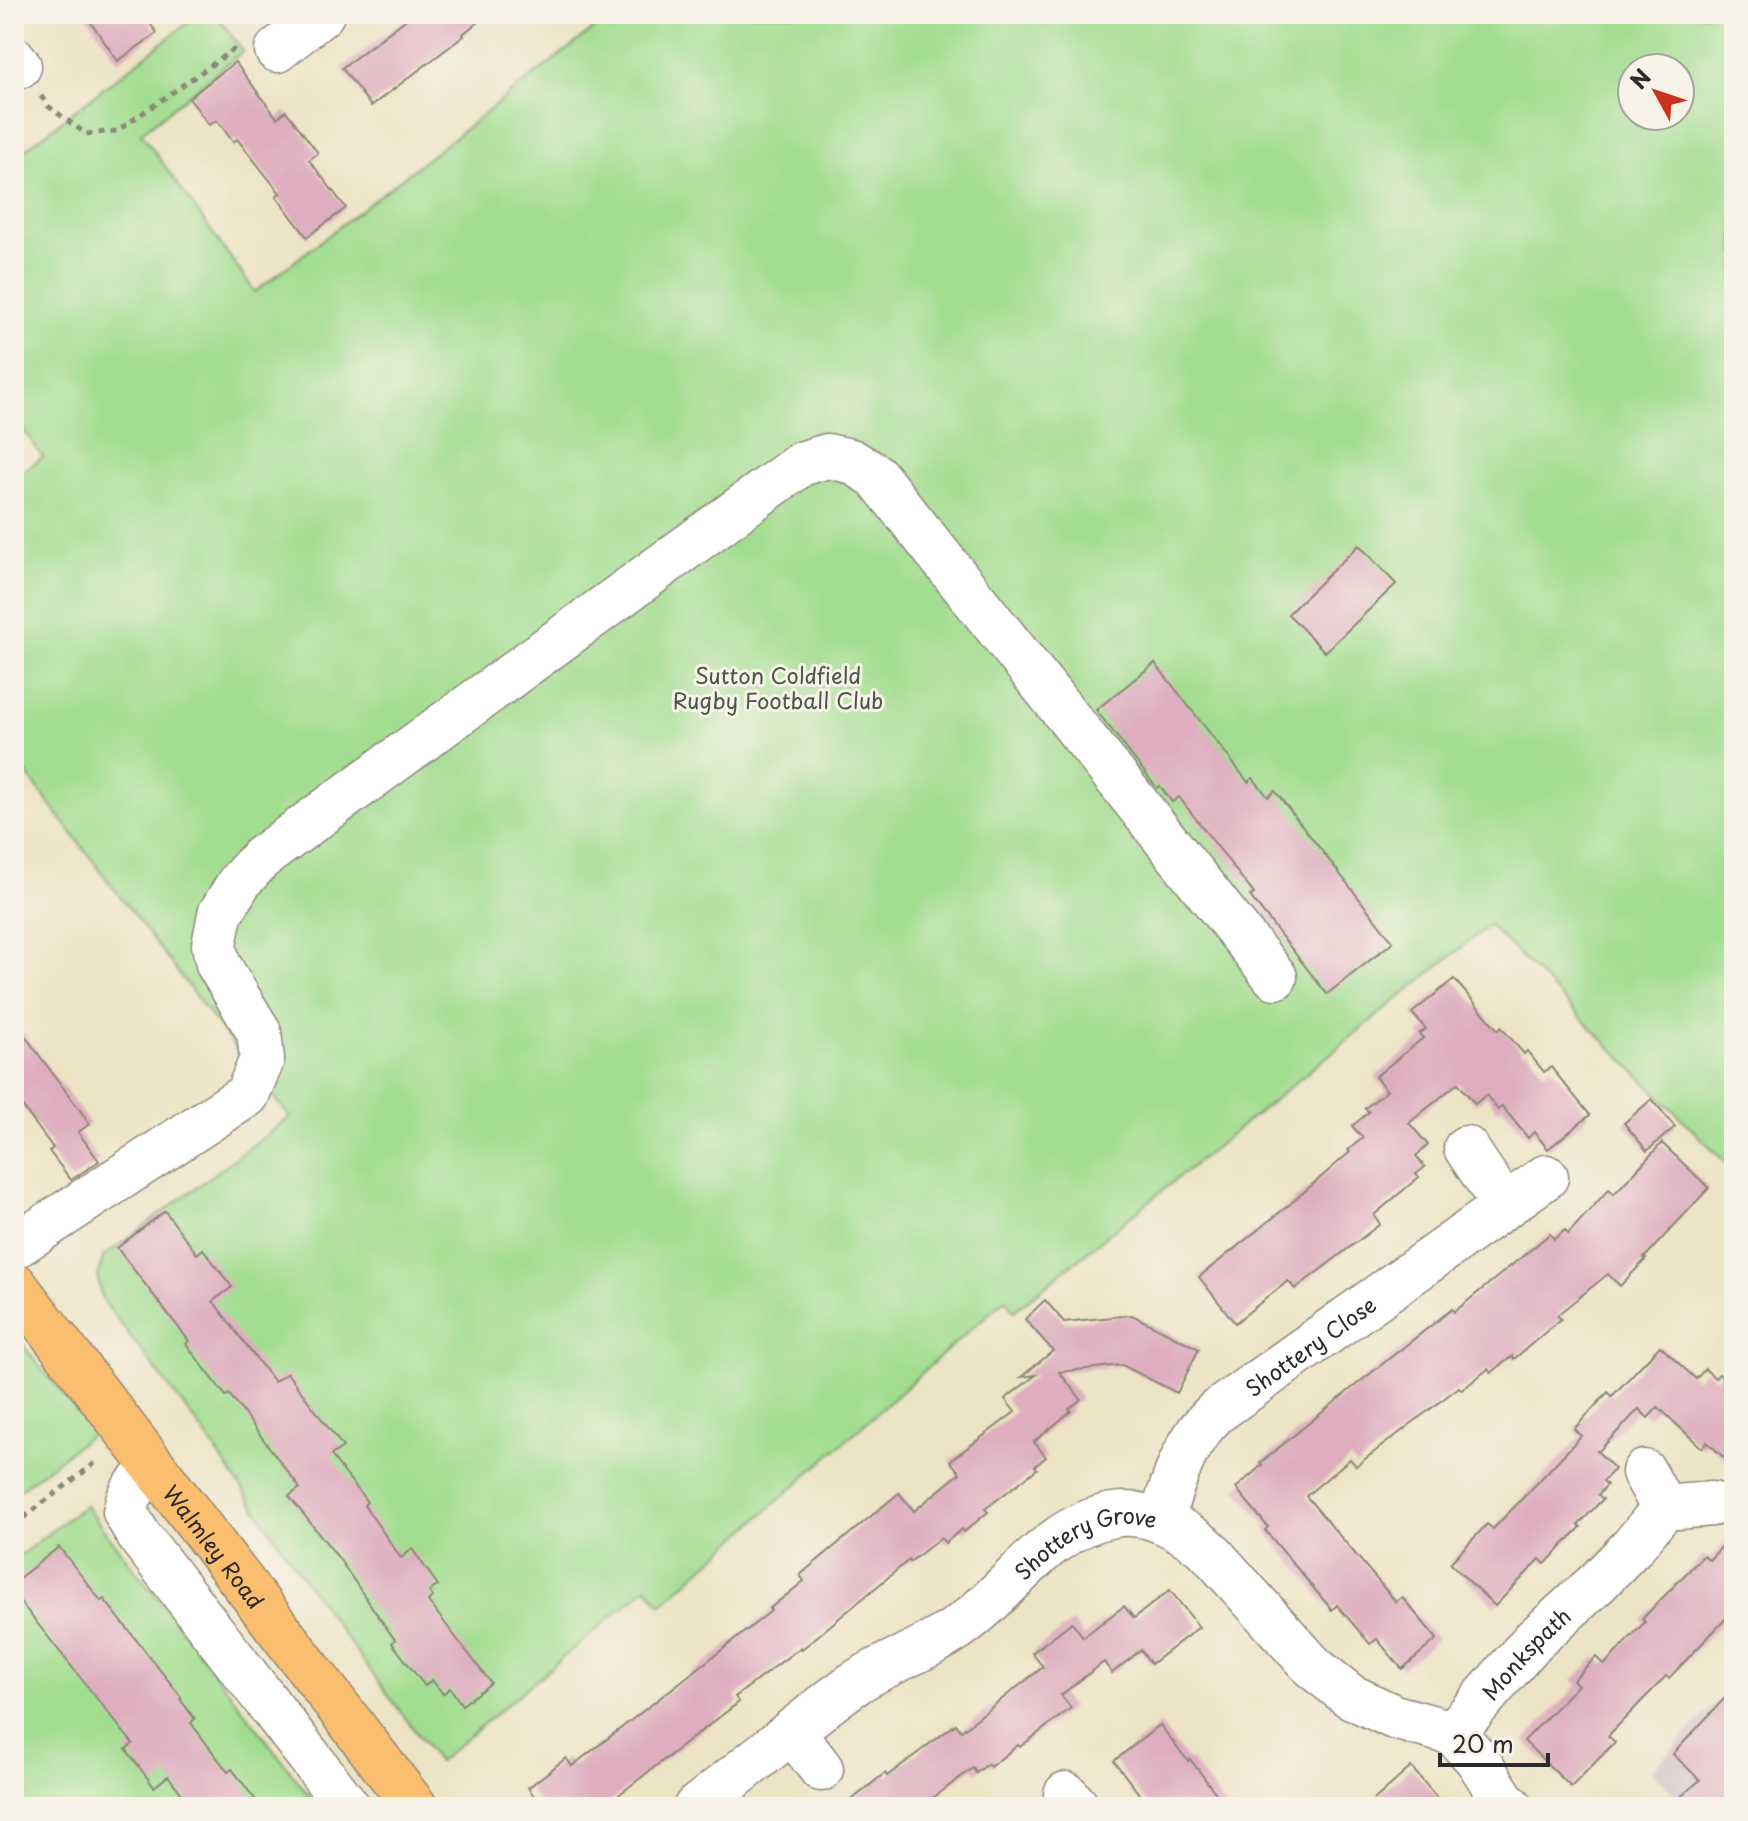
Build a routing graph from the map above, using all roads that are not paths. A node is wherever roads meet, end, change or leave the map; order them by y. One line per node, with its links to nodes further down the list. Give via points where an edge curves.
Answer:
1 (322, 14): 2 (street)
2 (277, 50)
3 (1275, 977): 7 (street, via 876,476 851,461 827,456 801,464 261,858 220,914 214,945 218,964 259,1032 262,1059 247,1095)
4 (1466, 1148): 6 (street)
5 (1546, 1177): 6 (street, Shottery Close)
6 (1504, 1205): 11 (street, Shottery Close, via 1216,1412 1182,1458)
7 (14, 1247)
8 (14, 1284): 9 (main road, Walmley Road)
9 (156, 1470): 15 (street, via 129,1494 125,1512); 16 (main road, Walmley Road)
10 (1712, 1504): 13 (street, Monkspath, via 1654,1490 1633,1546 1533,1641)
11 (1161, 1520): 12 (street, Shottery Grove, via 1114,1515 1076,1527 1044,1549 966,1623 859,1680); 13 (street, Shottery Grove, via 1207,1549 1313,1667 1350,1696 1394,1717)
12 (792, 1731): 14 (street); 17 (street, Shottery Grove)
13 (1453, 1733): 18 (street)
14 (821, 1769)
15 (348, 1807)
16 (415, 1807)
17 (696, 1807)
18 (1511, 1807)

